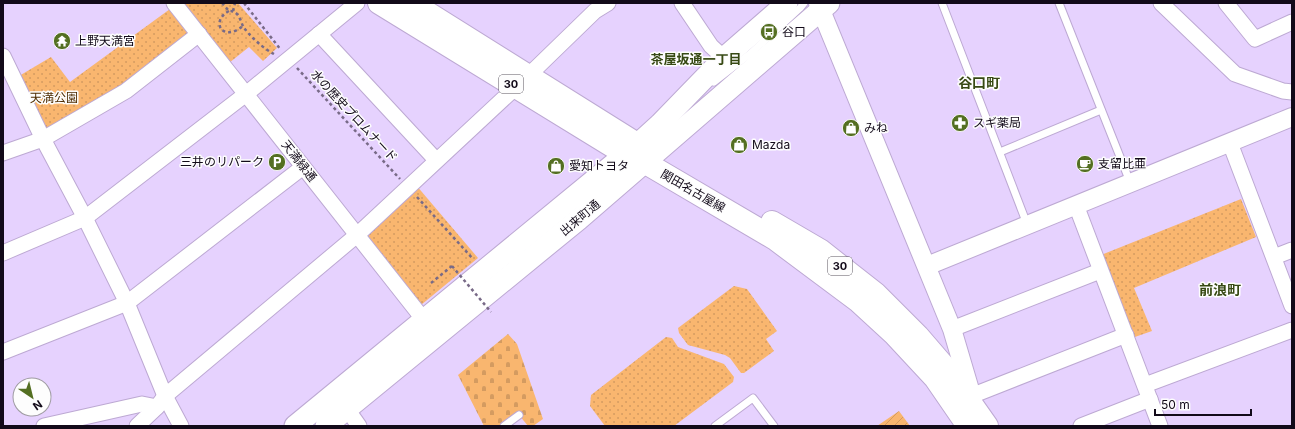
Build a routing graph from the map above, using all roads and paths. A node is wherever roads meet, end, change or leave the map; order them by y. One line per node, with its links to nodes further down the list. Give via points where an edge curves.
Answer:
1 (174, 3): 20 (street, 天満緑通)
2 (222, 3): 16 (path)
3 (235, 3): 17 (path)
4 (244, 3): 22 (path)
5 (357, 3): 21 (street)
6 (379, 3): 27 (main road, 関田名古屋線 / 30)
7 (412, 3): 27 (main road, 関田名古屋線 / 30)
8 (682, 3): 24 (street, via 712,46)
9 (787, 3): 24 (main road, 出来町通)
10 (942, 3): 35 (lane)
11 (1059, 3): 30 (lane)
12 (1162, 3): 28 (street, via 1235,74)
13 (1226, 3): 18 (street, via 1255,39)
14 (817, 4): 32 (lane, via 800,8 751,53); 37 (main road, 出来町通, via 780,46); 51 (street)
15 (596, 6): 27 (street)
16 (228, 11): 17 (path); 19 (path, via 219,21 223,31 234,33)
17 (233, 11): 19 (path, via 240,17)
18 (1292, 22)
19 (243, 26): 23 (path, via 262,47)
20 (199, 34): 29 (street, 天満緑通); 33 (street, via 126,91)
21 (319, 34): 29 (street); 38 (street)
22 (285, 55)
23 (278, 56)
24 (724, 58): 32 (main road, 出来町通)
25 (4, 60): 33 (street)
26 (296, 67): 41 (path, 水の歴史プロムナード)
27 (522, 81): 37 (main road, 関田名古屋線 / 30); 38 (street)
28 (1292, 92)
29 (246, 94): 39 (street, 天満緑通); 44 (street)
30 (1101, 110): 35 (lane); 40 (lane)
31 (1292, 117): 34 (street)
32 (660, 124): 37 (main road, 出来町通)
33 (43, 139): 36 (street); 44 (street)
34 (1230, 143): 40 (street); 49 (street)
35 (1000, 152): 45 (lane)
36 (3, 153)
37 (640, 154): 57 (main road, 出来町通); 64 (main road, 関田名古屋線 / 30, via 775,239 858,300); 66 (main road, 出来町通, via 579,219)
38 (436, 160): 46 (street)
39 (303, 167): 46 (street, 天満緑通); 54 (street)
40 (1130, 182): 43 (street)
41 (405, 184)
42 (416, 196): 50 (path)
43 (1076, 205): 45 (street); 52 (street)
44 (85, 218): 48 (street); 54 (street)
45 (1027, 224): 51 (street)
46 (357, 235): 57 (street, 天満緑通); 63 (street)
47 (1292, 250): 49 (street)
48 (3, 253)
49 (1274, 257): 55 (street)
50 (474, 261)
51 (927, 266): 58 (street)
52 (1100, 271): 58 (street); 60 (street)
53 (431, 283): 56 (path, bridge, via 452,266)
54 (127, 303): 61 (street); 63 (street)
55 (1292, 306)
56 (491, 312)
57 (424, 320): 71 (main road, 出来町通)
58 (952, 328): 64 (street)
59 (1292, 330): 62 (street)
60 (1126, 335): 62 (street); 64 (street)
61 (3, 352)
62 (1147, 392): 67 (street); 77 (street)
63 (161, 401): 68 (street); 69 (street); 70 (street)
64 (970, 412): 76 (main road, 関田名古屋線 / 30)
65 (519, 415): 73 (lane)
66 (353, 418): 72 (main road, 出来町通)
67 (1084, 425)
68 (44, 426)
69 (137, 426)
70 (181, 426)
71 (295, 426)
72 (326, 426)
73 (504, 426)
74 (715, 426): 75 (lane, via 753,398)
75 (774, 426)
76 (986, 426)
77 (1160, 426)

